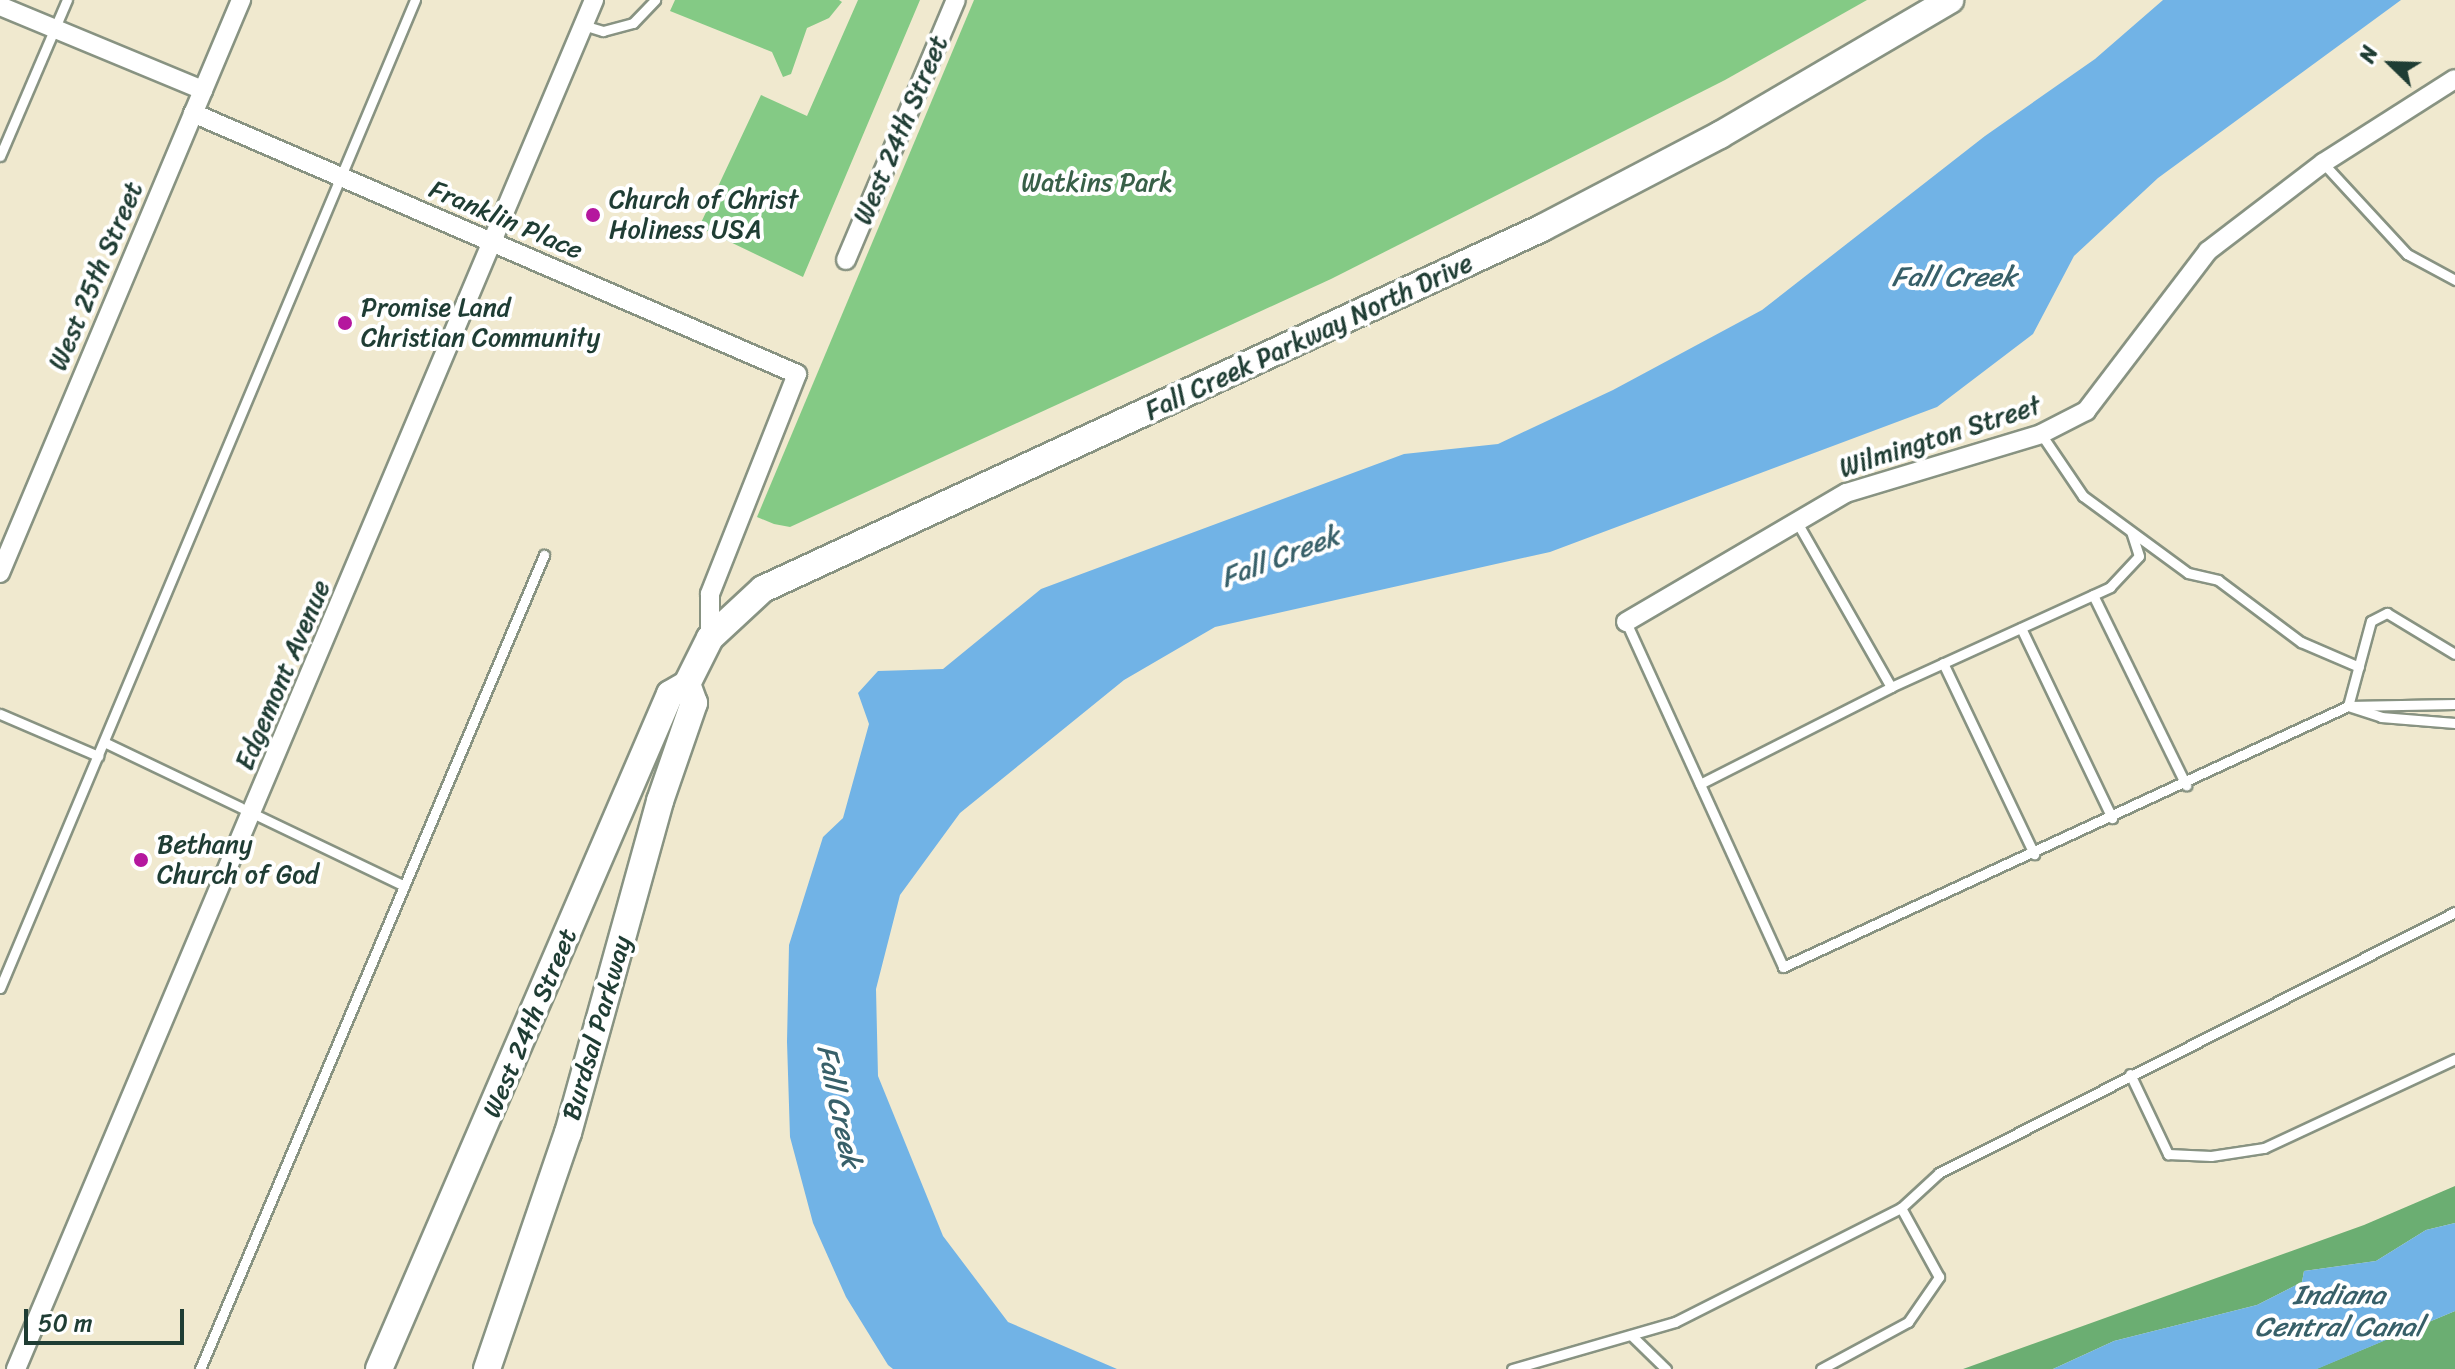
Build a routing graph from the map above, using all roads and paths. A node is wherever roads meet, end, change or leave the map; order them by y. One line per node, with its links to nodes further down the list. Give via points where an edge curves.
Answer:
1 (67, 0): 10 (lane)
2 (241, 0): 12 (street, West 25th Street)
3 (415, 0): 16 (lane)
4 (594, 0): 9 (street, Edgemont Avenue)
5 (655, 0): 9 (lane, via 633,23 603,31)
6 (956, 0): 18 (street, West 24th Street)
7 (1950, 0): 30 (street, Fall Creek Parkway North Drive, via 1720,135 1542,228 763,589)
8 (0, 6): 10 (street)
9 (583, 25): 17 (street, Edgemont Avenue)
10 (55, 29): 12 (street); 14 (lane)
11 (2455, 79): 15 (street, Wilmington Street)
12 (203, 90): 13 (street, West 25th Street)
13 (193, 113): 16 (street, Franklin Place); 26 (street, West 25th Street)
14 (0, 156)
15 (2323, 163): 19 (lane, via 2407,254); 20 (street, Wilmington Street, via 2208,251 2086,411)
16 (341, 177): 17 (street, Franklin Place); 40 (lane)
17 (494, 243): 30 (street, Franklin Place, via 797,374 710,594); 44 (street, Edgemont Avenue)
18 (846, 260)
19 (2455, 280)
20 (2041, 434): 21 (street, Wilmington Street, via 1846,493); 22 (lane, via 2083,496)
21 (1797, 522): 28 (street, Wilmington Street); 35 (lane)
22 (2131, 532): 24 (lane); 25 (lane)
23 (544, 555): 47 (lane)
24 (2139, 556): 25 (lane); 27 (lane, via 2110,587)
25 (2168, 559): 33 (lane, via 2188,573 2218,580 2301,642)
26 (0, 573)
27 (2093, 595): 29 (lane); 43 (lane)
28 (1626, 622): 42 (lane)
29 (2021, 628): 32 (lane); 45 (lane)
30 (710, 638): 34 (street, Fall Creek Parkway North Drive)
31 (2455, 654): 33 (lane, via 2387,613 2371,621)
32 (1943, 663): 35 (lane); 46 (lane)
33 (2359, 667): 37 (lane)
34 (687, 684): 56 (street, West 24th Street, via 670,694); 57 (street, Burdsal Parkway, via 694,703 660,801 568,1133)
35 (1891, 687): 42 (lane)
36 (2455, 704): 37 (lane)
37 (2348, 706): 39 (lane, via 2381,717); 43 (lane)
38 (0, 714): 41 (lane)
39 (2455, 723)
40 (104, 742): 41 (lane); 44 (lane)
41 (98, 756): 49 (lane)
42 (1700, 784): 46 (lane, via 1783,967)
43 (2186, 785): 45 (lane)
44 (252, 815): 47 (lane); 54 (street, Edgemont Avenue)
45 (2112, 818): 46 (lane)
46 (2034, 854)
47 (404, 886): 55 (lane)
48 (2455, 912): 51 (lane)
49 (0, 988)
50 (2455, 1059): 51 (lane, via 2264,1148 2211,1156 2168,1154)
51 (2130, 1074): 52 (lane, via 1939,1173)
52 (1901, 1208): 53 (lane, via 1675,1322); 60 (lane, via 1939,1277 1908,1322)
53 (1631, 1335): 58 (lane); 59 (lane)
54 (16, 1369)
55 (200, 1369)
56 (379, 1369)
57 (487, 1369)
58 (1512, 1369)
59 (1666, 1369)
60 (1821, 1369)

